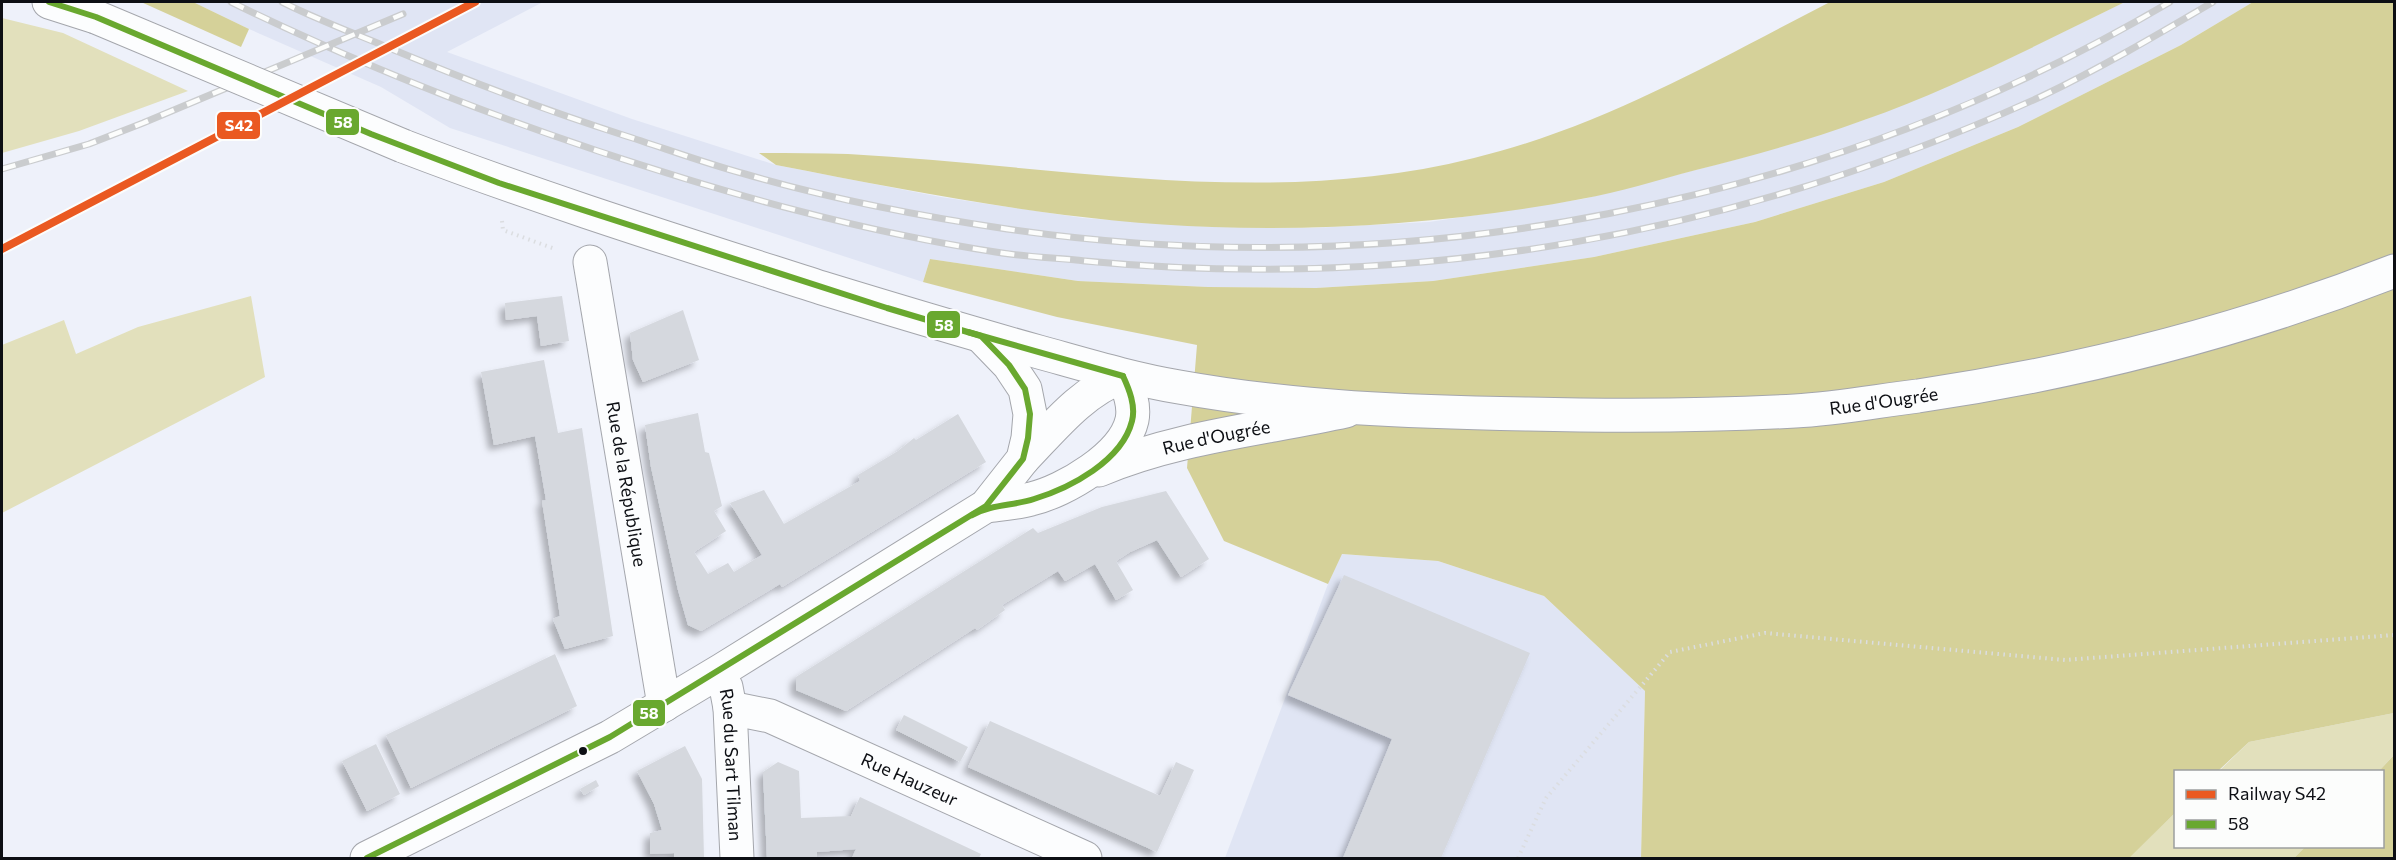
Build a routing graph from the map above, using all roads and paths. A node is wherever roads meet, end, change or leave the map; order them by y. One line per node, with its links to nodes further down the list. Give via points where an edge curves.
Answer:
1 (49, 2): 5 (street, bridge, via 96,17 499,183)
2 (503, 230): 3 (path)
3 (590, 262): 13 (street, Rue de la République)
4 (2394, 271): 7 (street, Rue d'Ougrée, via 2301,306 2102,362 2005,383 1897,398 1799,411 1671,414)
5 (981, 336): 6 (street); 8 (street, Rue d'Ougrée, via 1009,364 1025,389 1030,414)
6 (1123, 376): 7 (street, Rue d'Ougrée, via 1226,395); 8 (street, Rue d'Ougrée, via 1107,382 1076,404); 9 (street, Rue d'Ougrée, via 1132,397 1132,419 1126,437 1107,459)
7 (1354, 409): 9 (street, Rue d'Ougrée, via 1167,447)
8 (1023, 459): 10 (street, Rue d'Ougrée)
9 (1081, 478): 10 (street, Rue d'Ougrée, via 1033,499)
10 (986, 506): 12 (street, Rue d'Ougrée)
11 (2394, 635): 18 (path, via 2065,660 1765,633 1670,652 1546,798)
12 (722, 670): 13 (street, Rue d'Ougrée); 14 (street, Rue du Sart Tilman)
13 (664, 705): 15 (street, Rue d'Ougrée, via 610,737)
14 (730, 708): 16 (street, Rue du Sart Tilman); 17 (street, Rue Hauzeur, via 770,716)
15 (367, 858)
16 (737, 858)
17 (1085, 858)
18 (1518, 858)

